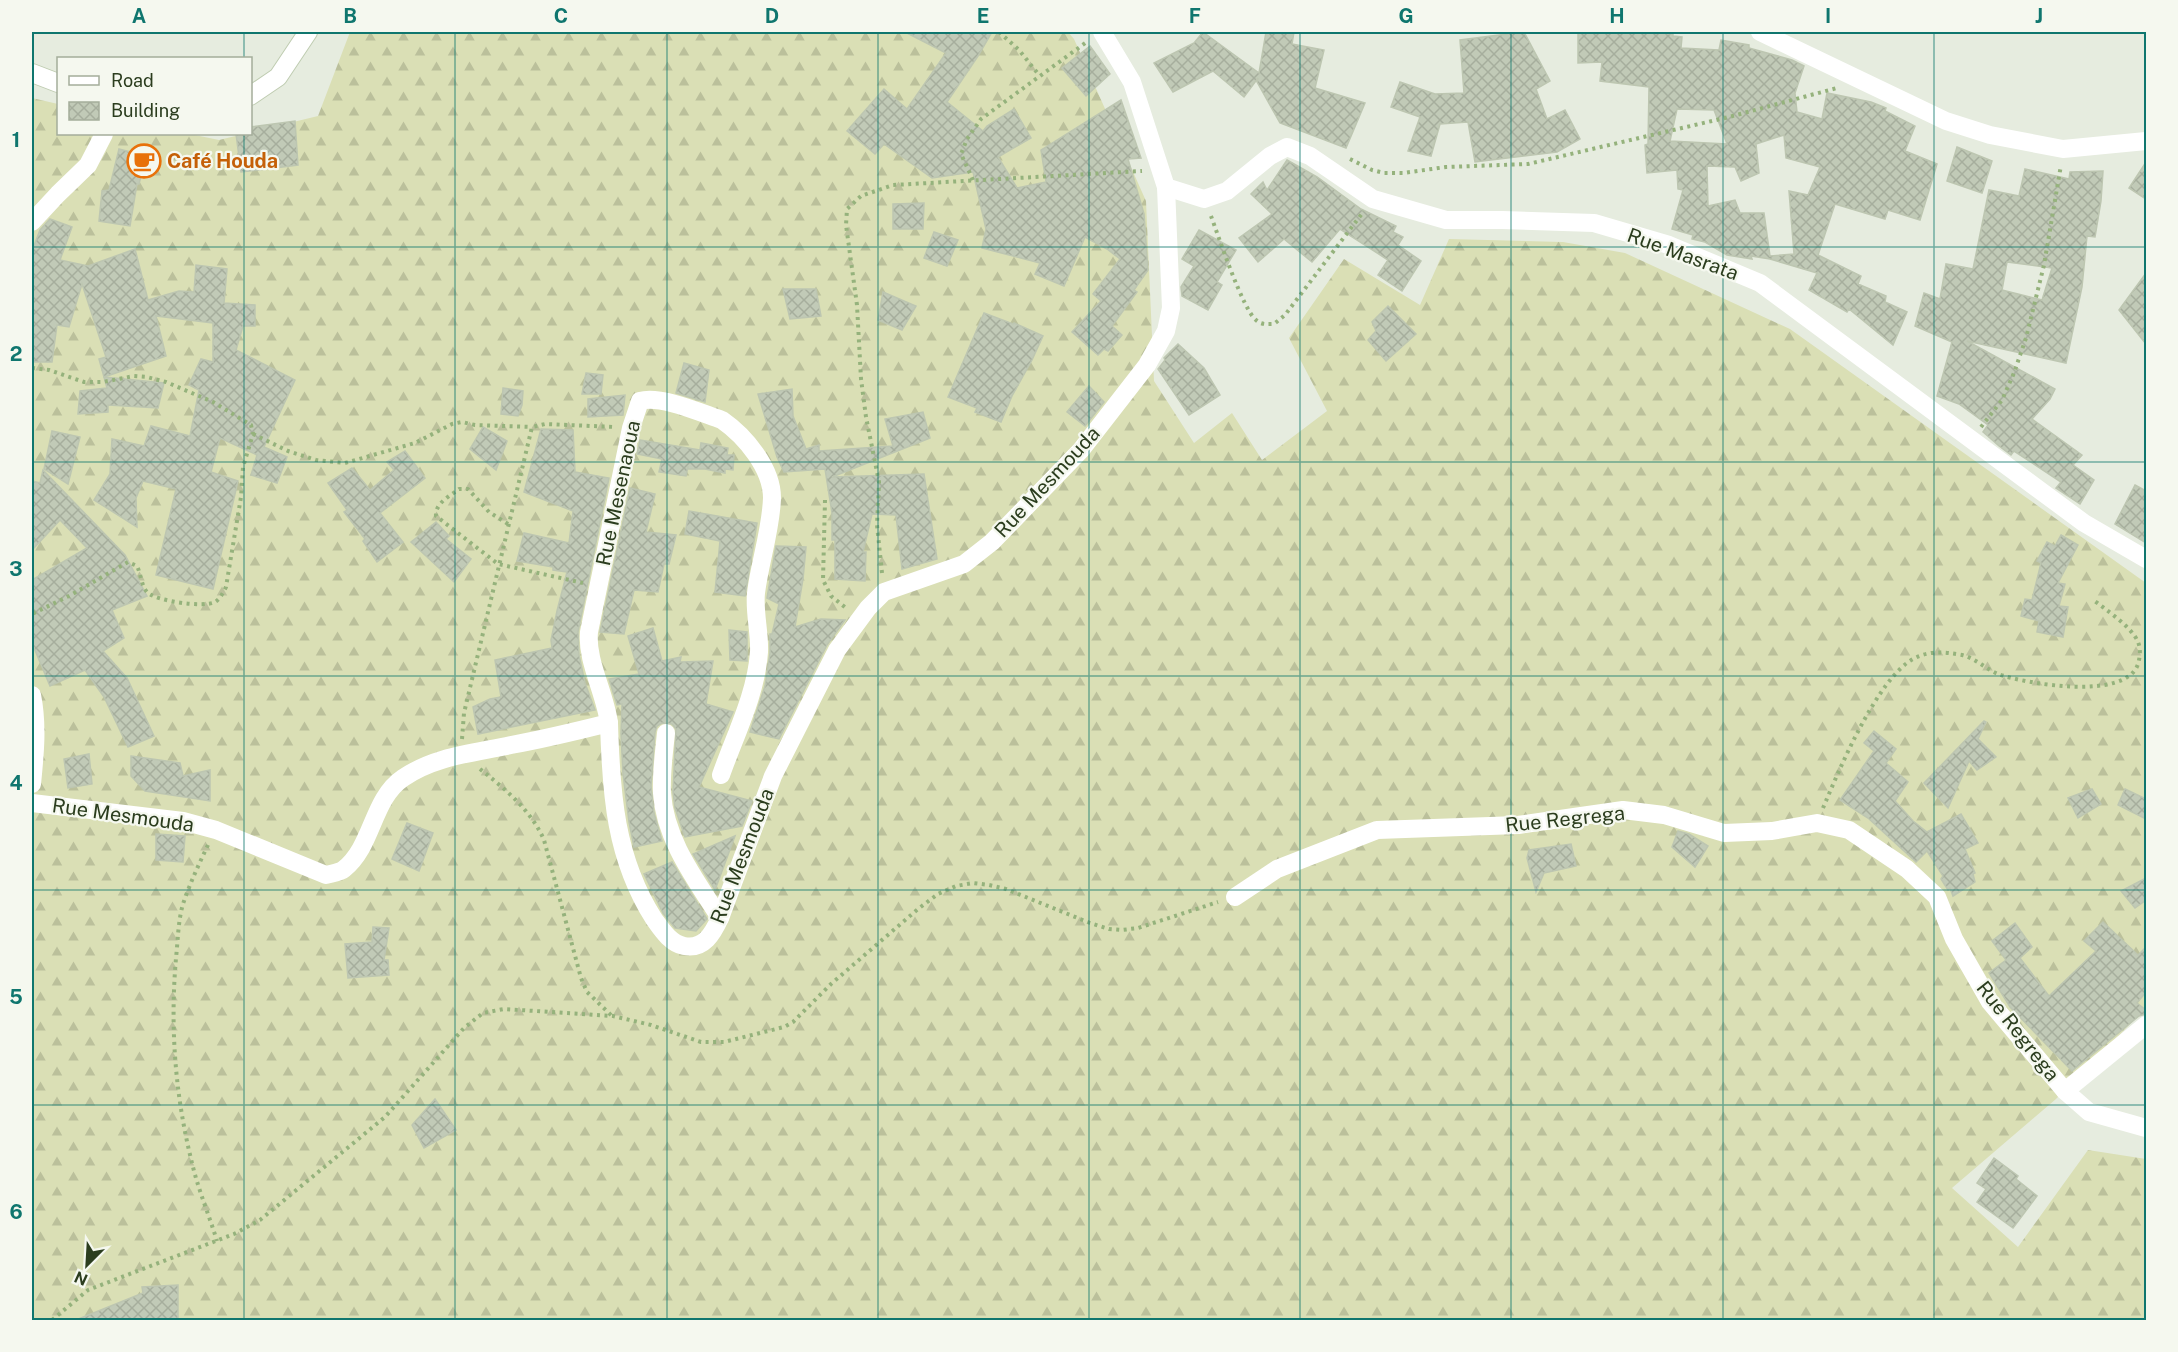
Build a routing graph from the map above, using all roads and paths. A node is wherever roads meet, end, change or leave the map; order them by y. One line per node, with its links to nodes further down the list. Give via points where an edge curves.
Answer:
1 (308, 32): 9 (street, via 278,77)
2 (999, 32): 6 (path)
3 (1760, 32): 7 (street)
4 (1097, 35): 6 (path); 14 (street, Rue Mesmouda, via 1132,82)
5 (32, 73): 8 (street)
6 (1039, 75): 15 (path, via 981,119 967,139 961,158)
7 (1864, 81): 12 (street, via 1946,121 1990,135); 13 (path, via 1528,164 1446,166 1394,173 1372,170)
8 (57, 83)
9 (252, 95)
10 (103, 135): 19 (street, via 88,165)
11 (2146, 141): 12 (street)
12 (2063, 149): 24 (path, via 2044,266 2026,338 2002,400)
13 (1342, 156)
14 (1161, 170): 15 (path); 16 (street, Rue Mesmouda)
15 (974, 181): 30 (path, via 893,185 861,196 847,209 863,398 879,482 877,525)
16 (1166, 187): 18 (street); 30 (street, Rue Mesmouda, via 1171,308 1166,331 1147,364 1081,450 992,542 964,564)
17 (1373, 198): 18 (street, Rue Masrata, via 1310,156 1287,147 1227,191); 18 (path, via 1274,324 1261,324 1253,317); 24 (street, Rue Masrata, via 1446,220 1594,224 1669,245 1760,283)
18 (1204, 199)
19 (32, 222)
20 (32, 368): 23 (path, via 84,382 134,376 166,382 243,419)
21 (532, 427): 22 (path, via 545,424); 23 (path, via 462,422 415,443 345,463 316,460); 26 (path)
22 (631, 428): 29 (street, Rue Mesenaoua); 38 (street, Rue Mesenaoua, via 640,401 647,399 722,420 743,437 761,462 772,495 755,599 759,632 757,668)
23 (253, 434): 32 (path, via 243,467 241,497 220,598 202,605 154,597 144,586 137,566 128,562)
24 (1972, 440): 27 (street, Rue Masrata, via 2084,523)
25 (825, 500): 33 (path, via 823,580 831,596)
26 (508, 524): 28 (path); 28 (path, via 464,488 435,511 443,522)
27 (2146, 559)
28 (498, 564): 29 (path); 37 (path, via 464,713)
29 (598, 586): 35 (street, Rue Mesenaoua, via 588,645)
30 (884, 592): 33 (street, Rue Mesmouda)
31 (2092, 599): 41 (path, via 2138,642 2136,671 2120,681 2088,688 1997,674 1966,656 1934,651 1913,659 1893,677 1862,723)
32 (32, 614)
33 (860, 619): 44 (street, Rue Mesmouda, via 837,650 773,776)
34 (32, 695): 39 (street, via 36,743)
35 (609, 723): 37 (street, Rue Mesmouda); 44 (street, Rue Mesmouda, via 618,828 627,866 647,907 662,931 682,946 694,947 705,942)
36 (666, 733): 44 (street, via 662,794 669,827 687,866)
37 (464, 753): 42 (street, Rue Mesmouda, via 418,768 400,780 386,795 364,841 342,871 326,875 313,871); 45 (path, via 537,824 580,978 587,992)
38 (720, 774)
39 (32, 784)
40 (32, 803): 42 (street, Rue Mesmouda, via 149,816)
41 (1817, 823): 43 (street, Rue Regrega, via 1772,831 1724,833 1664,815 1623,810 1518,825 1377,830 1277,868); 47 (street, Rue Regrega, via 1849,830 1907,869 1937,897 1954,939 1990,1002)
42 (216, 830): 49 (path, via 183,905 173,1009 179,1104 192,1165)
43 (1235, 897): 45 (path, via 1122,930 1090,923 1006,889 973,883 956,885 918,909 784,1027 735,1041 712,1043)
44 (720, 918)
45 (613, 1016): 49 (path, via 504,1008 483,1013 464,1028 372,1130 260,1220)
46 (2146, 1025): 47 (street)
47 (2066, 1091): 48 (street, Rue Regrega, via 2089,1112)
48 (2146, 1128)
49 (217, 1241): 50 (path, via 88,1290)
50 (51, 1320)

